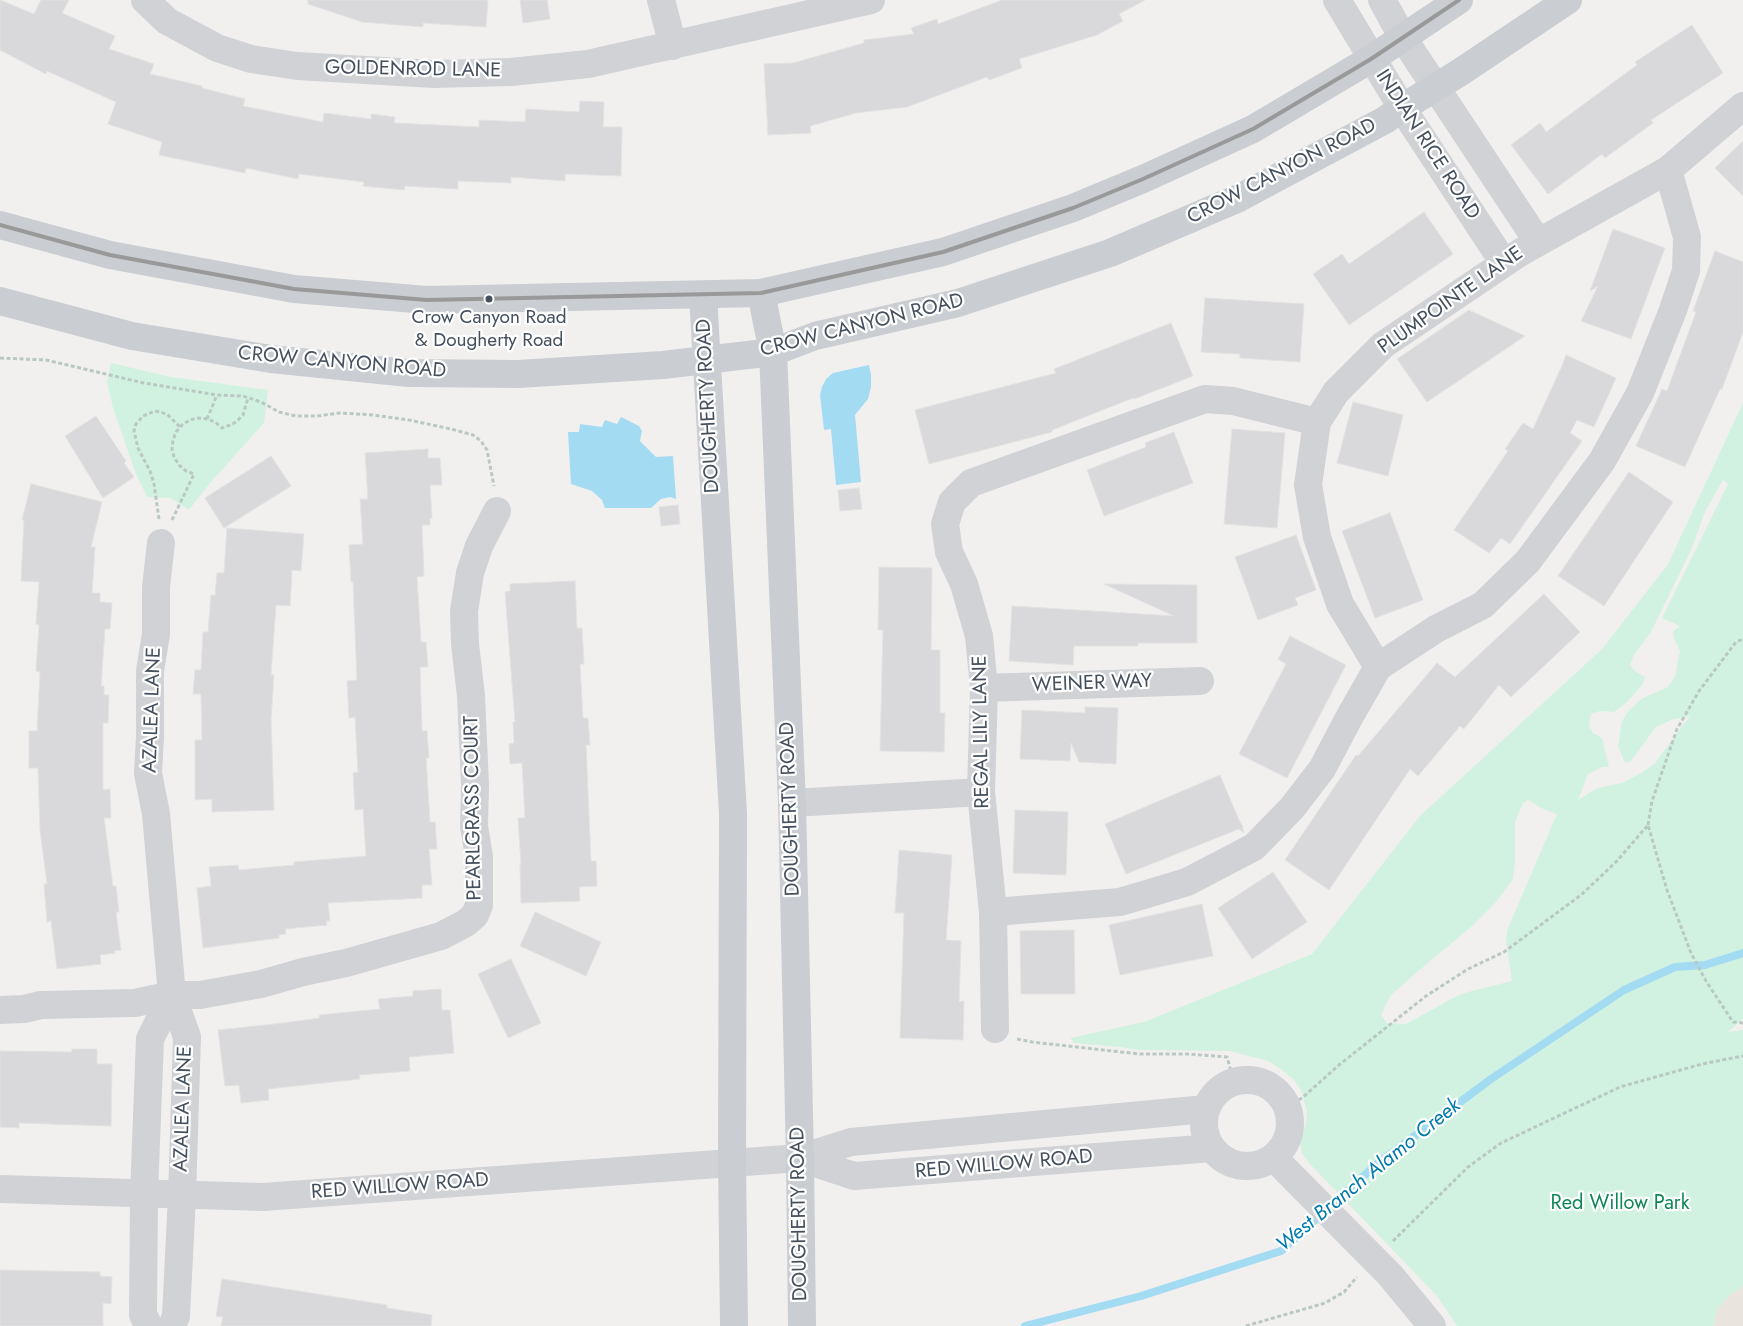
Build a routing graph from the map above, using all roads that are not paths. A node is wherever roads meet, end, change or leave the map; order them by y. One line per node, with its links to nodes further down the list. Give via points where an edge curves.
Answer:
1 (145, 0): 9 (street, GOLDENROD LANE, via 167,21 216,48 251,60 297,66 434,74 511,72 588,64)
2 (661, 0): 9 (street)
3 (871, 0): 9 (street, GOLDENROD LANE)
4 (1337, 0): 10 (street, INDIAN RICE ROAD)
5 (1382, 0): 8 (street, INDIAN RICE ROAD)
6 (1460, 0): 8 (main road)
7 (1568, 0): 11 (main road, CROW CANYON ROAD)
8 (1403, 38): 10 (main road); 11 (street, INDIAN RICE ROAD)
9 (673, 46)
10 (1371, 59): 13 (street, INDIAN RICE ROAD); 18 (main road, via 1253,129 1074,208 942,252)
11 (1435, 88): 13 (main road, CROW CANYON ROAD); 16 (street, INDIAN RICE ROAD)
12 (1743, 106): 14 (street, PLUMPOINTE LANE)
13 (1402, 108): 17 (street, INDIAN RICE ROAD); 21 (main road, CROW CANYON ROAD, via 1239,198 1110,253 958,304 815,336)
14 (1668, 170): 16 (street, PLUMPOINTE LANE); 26 (street, via 1687,237 1686,271 1640,393 1602,460 1528,561 1483,605 1436,629)
15 (0, 225): 19 (main road, via 110,255 294,289 427,300)
16 (1538, 242): 17 (street, PLUMPOINTE LANE)
17 (1504, 263): 23 (street, PLUMPOINTE LANE, via 1383,345 1336,392)
18 (761, 293): 19 (main road); 21 (main road, DOUGHERTY ROAD)
19 (703, 295): 22 (main road, DOUGHERTY ROAD)
20 (0, 301): 22 (main road, CROW CANYON ROAD, via 132,336 271,359 409,373 518,374 663,365)
21 (773, 352): 22 (main road, CROW CANYON ROAD); 30 (main road, DOUGHERTY ROAD)
22 (707, 359): 39 (main road, DOUGHERTY ROAD, via 733,814)
23 (1316, 422): 26 (street, PLUMPOINTE LANE, via 1308,485 1318,536 1340,604); 28 (street, REGAL LILY LANE, via 1233,401 1205,399 971,483 952,502 945,524 949,552 964,584 979,636)
24 (498, 511): 32 (street, PEARLGRASS COURT, via 479,546 470,573 464,611 471,696 474,826 479,857 479,905 475,915 441,936 346,964 260,984 200,995)
25 (161, 543): 32 (street, AZALEA LANE, via 156,587 156,634 150,671 148,773 156,814)
26 (1378, 667): 31 (street, via 1322,769 1292,808 1254,847 1187,882 1120,902)
27 (1200, 681): 28 (street, WEINER WAY)
28 (984, 688): 29 (street, REGAL LILY LANE)
29 (981, 792): 30 (street); 31 (street, REGAL LILY LANE)
30 (792, 803): 37 (main road, DOUGHERTY ROAD)
31 (993, 912): 34 (street, REGAL LILY LANE)
32 (172, 996): 33 (street, via 135,1003 41,1005); 41 (street, AZALEA LANE, via 150,1039); 42 (street, AZALEA LANE, via 187,1037)
33 (0, 1010)
34 (995, 1029)
35 (1206, 1109): 36 (street, via 1204,1129); 37 (street, RED WILLOW ROAD, via 851,1142); 38 (street, via 1212,1097 1234,1082 1246,1080 1271,1087 1287,1106 1290,1118 1287,1140)
36 (1212, 1148): 37 (street, RED WILLOW ROAD, via 854,1176); 38 (street, via 1230,1163 1241,1166 1252,1166)
37 (800, 1158): 39 (street, RED WILLOW ROAD); 46 (main road, DOUGHERTY ROAD)
38 (1274, 1158): 47 (street, via 1390,1275)
39 (732, 1162): 42 (street, RED WILLOW ROAD, via 263,1198); 45 (main road, DOUGHERTY ROAD)
40 (0, 1189): 41 (street, RED WILLOW ROAD)
41 (144, 1194): 42 (street, RED WILLOW ROAD); 43 (street, AZALEA LANE, via 143,1315)
42 (182, 1196): 44 (street, AZALEA LANE, via 176,1316)
43 (149, 1326)
44 (172, 1326)
45 (734, 1326)
46 (802, 1326)
47 (1432, 1326)

